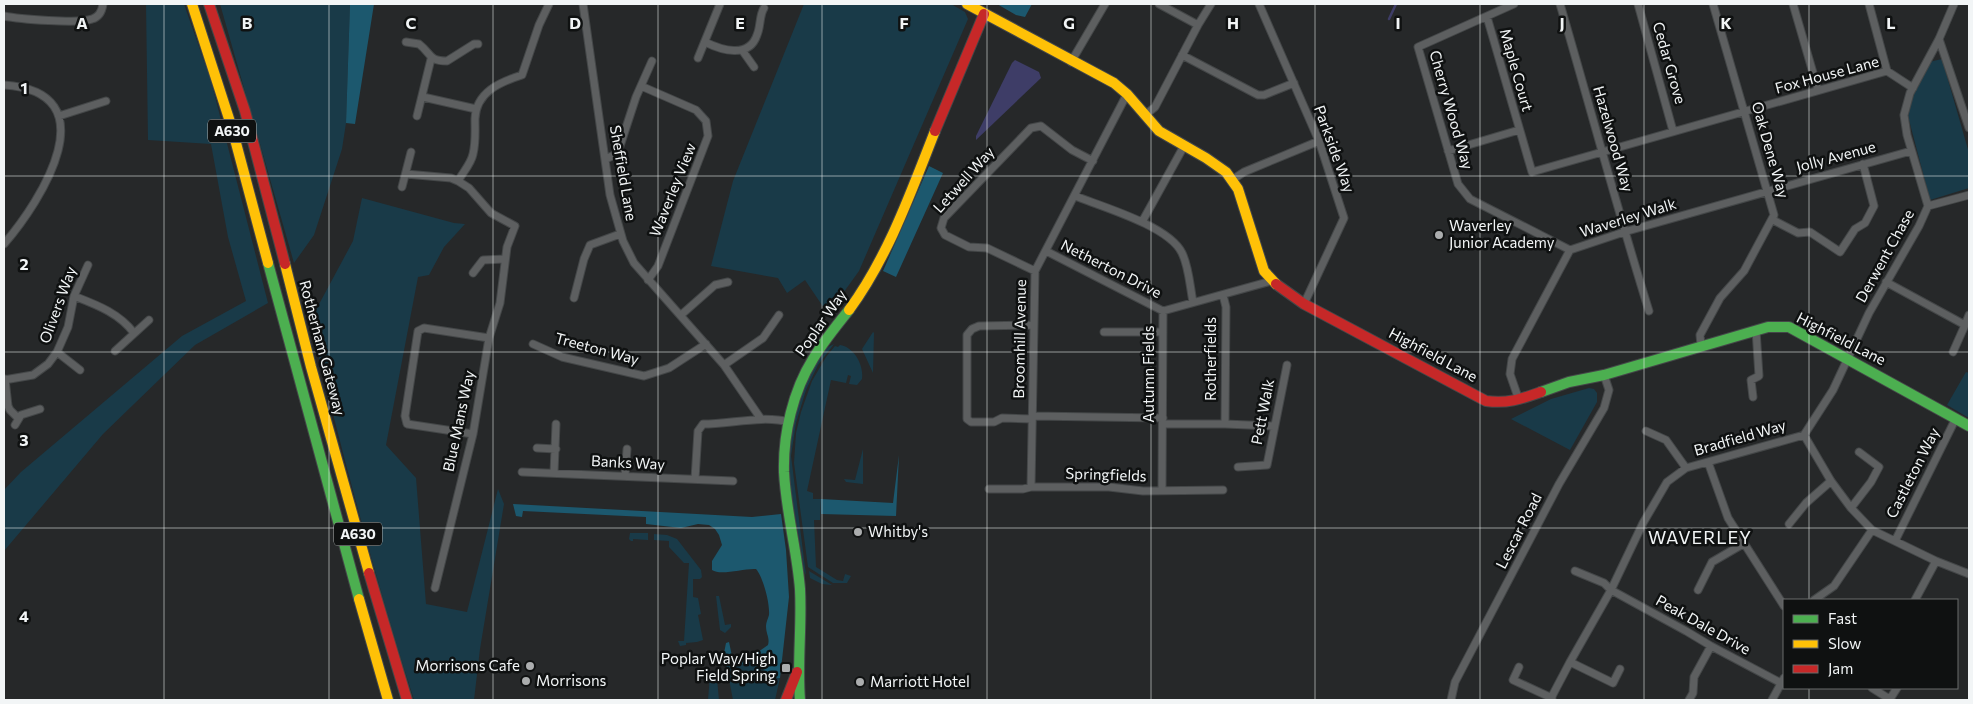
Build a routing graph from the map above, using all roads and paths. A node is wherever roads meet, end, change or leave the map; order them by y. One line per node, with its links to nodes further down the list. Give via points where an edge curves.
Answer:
1 (102, 4): 21 (street, via 96,17 85,21)
2 (192, 4): 170 (main road, Rotherham Gateway / A630, via 232,128)
3 (209, 4): 171 (main road, Rotherham Gateway / A630, via 245,110 311,367)
4 (549, 4): 44 (street, via 522,75 489,90)
5 (583, 4): 59 (street, Sheffield Lane)
6 (720, 4): 26 (street)
7 (967, 4): 20 (main road)
8 (1105, 4): 33 (street)
9 (1159, 4): 23 (street)
10 (1211, 4): 23 (street)
11 (1259, 4): 36 (street, Parkside Way)
12 (1514, 4): 22 (street, Cherry Wood Way)
13 (1560, 4): 58 (street, Hazelwood Way)
14 (1638, 4): 52 (street, Cedar Grove)
15 (1713, 4): 46 (street, Oak Dene Way)
16 (1793, 4): 40 (street)
17 (1869, 4): 35 (street)
18 (1954, 4): 24 (street)
19 (764, 8): 28 (street, via 758,34)
20 (984, 14): 33 (main road); 122 (main road, Poplar Way, via 873,274 808,367)
21 (4, 16)
22 (1487, 17): 51 (street, Maple Court); 55 (street, Cherry Wood Way, via 1418,47)
23 (1198, 25): 29 (street)
24 (1939, 39): 39 (street); 45 (street)
25 (406, 42): 31 (street, via 422,46)
26 (705, 42): 28 (street, via 728,51); 30 (street)
27 (478, 44): 31 (street, via 447,61)
28 (742, 50): 34 (street)
29 (1182, 55): 36 (street, via 1258,95); 49 (street, via 1155,107)
30 (698, 58)
31 (432, 59): 42 (street)
32 (652, 60): 38 (street)
33 (1071, 62): 41 (main road, via 1114,83)
34 (754, 67)
35 (1887, 71): 39 (street, Fox House Lane); 40 (street, Fox House Lane)
36 (1294, 83): 53 (street, Parkside Way)
37 (4, 85): 47 (street, via 39,93 50,100)
38 (642, 86): 59 (street, via 618,152); 81 (street, Waverley View, via 696,110 708,128 705,148 658,266)
39 (1913, 88): 56 (street, via 1904,115)
40 (1818, 90): 46 (street, Fox House Lane)
41 (1127, 94): 49 (main road); 60 (street, Broomhill Avenue)
42 (423, 96): 44 (street); 48 (street)
43 (106, 101): 47 (street)
44 (476, 110): 63 (street, via 473,154)
45 (1967, 111): 50 (street)
46 (1745, 112): 52 (street, Fox House Lane); 66 (street, Oak Dene Way)
47 (60, 116): 74 (street, via 57,153 41,193)
48 (418, 116)
49 (1144, 116): 54 (main road, via 1159,131)
50 (1969, 128)
51 (1519, 130): 55 (street); 58 (street, Maple Court, via 1532,172)
52 (1673, 131): 58 (street, Fox House Lane)
53 (1319, 141): 64 (street); 89 (street, Parkside Way, via 1344,218)
54 (1184, 146): 64 (main road, via 1226,172); 71 (street)
55 (1448, 151): 75 (street, Cherry Wood Way, via 1458,184 1470,199)
56 (1911, 151): 61 (street, Jolly Avenue); 69 (street)
57 (411, 152): 62 (street)
58 (1603, 152): 72 (street, Hazelwood Way)
59 (606, 159): 73 (street, Sheffield Lane, via 610,195)
60 (1093, 161): 68 (street, Broomhill Avenue); 79 (street, Letwell Way, via 1067,147 1041,126 1036,126 944,218 941,228 945,235 969,247 987,248)
61 (1863, 164): 66 (street, Jolly Avenue); 70 (street, via 1874,206 1865,223 1855,230 1840,252 1810,232 1798,233)
62 (406, 174): 63 (street); 65 (street)
63 (458, 180): 77 (street, Blue Mans Way, via 491,213 515,226)
64 (1232, 180): 82 (main road)
65 (402, 187)
66 (1767, 190): 70 (street, Oak Dene Way); 72 (street, Waverley Walk)
67 (1969, 195): 69 (street, Derwent Chase)
68 (1075, 196): 71 (street); 76 (street, Broomhill Avenue)
69 (1928, 206): 84 (street, Derwent Chase)
70 (1773, 220): 105 (street, Oak Dene Way, via 1744,271 1720,298 1700,335)
71 (1142, 222): 88 (street, via 1170,238 1180,249)
72 (1624, 232): 75 (street, Waverley Walk); 90 (street, Hazelwood Way)
73 (620, 234): 81 (street, Sheffield Lane, via 634,263); 87 (street, via 590,245)
74 (4, 244)
75 (1570, 250): 116 (street, Waverley Walk, via 1512,359 1510,374)
76 (1046, 251): 79 (street, Broomhill Avenue); 91 (street, Netherton Drive)
77 (505, 259): 80 (street, via 483,260); 102 (street, Blue Mans Way, via 500,303)
78 (88, 265): 86 (street, Olivers Way)
79 (1035, 272): 96 (street, Broomhill Avenue)
80 (473, 273)
81 (648, 280): 92 (street, Sheffield Lane)
82 (1270, 280): 85 (street, Autumn Fields); 89 (main road, Highfield Lane)
83 (728, 282): 92 (street, via 715,285)
84 (1886, 282): 97 (street); 109 (street, Derwent Chase)
85 (1224, 295): 88 (street, Autumn Fields); 124 (street, Rotherfields)
86 (74, 296): 101 (street, via 116,315); 107 (street, Olivers Way, via 68,327)
87 (574, 298)
88 (1193, 302): 91 (street, Autumn Fields)
89 (1304, 304): 116 (main road, Highfield Lane, via 1486,401 1503,403)
90 (1649, 310)
91 (1163, 311): 100 (street, Autumn Fields)
92 (681, 315): 104 (street, Sheffield Lane)
93 (779, 315): 110 (street, via 763,338)
94 (1969, 315): 97 (street)
95 (149, 320): 101 (street)
96 (1034, 325): 118 (street, Broomhill Avenue); 118 (street, via 979,326 967,335 968,419 971,422 994,422 1002,418)
97 (1965, 325): 108 (street)
98 (1756, 330): 105 (main road, Highfield Lane); 109 (main road, Highfield Lane, via 1789,327); 115 (street, via 1759,376 1752,380)
99 (1104, 332): 100 (street)
100 (1163, 332): 121 (street, Autumn Fields)
101 (134, 333): 106 (street)
102 (489, 338): 128 (street, Blue Mans Way); 128 (street, via 424,328 418,331 405,416 407,424)
103 (533, 344): 104 (street, Treeton Way, via 562,357 644,376 669,368)
104 (706, 344): 110 (street, Sheffield Lane)
105 (1701, 345): 113 (main road, Highfield Lane)
106 (115, 351)
107 (57, 352): 112 (street); 114 (street, Olivers Way, via 33,375)
108 (1953, 352)
109 (1847, 358): 119 (main road, Highfield Lane); 129 (street, Bradfield Way, via 1832,390)
110 (724, 365): 120 (street, Sheffield Lane)
111 (1287, 365): 125 (street, Pett Walk)
112 (80, 370)
113 (1604, 375): 116 (main road, Highfield Lane, via 1569,382); 174 (street, Lescar Road, via 1609,390 1604,408 1559,484 1455,682)
114 (4, 379): 117 (street, via 8,406 16,421 25,412)
115 (1754, 397)
116 (1519, 400)
117 (40, 409)
118 (1032, 418): 121 (street); 143 (street, Broomhill Avenue)
119 (1956, 418): 126 (main road, Highfield Lane); 150 (street, Castleton Way)
120 (761, 419): 122 (street); 140 (street, via 700,426)
121 (1163, 421): 124 (street); 145 (street, Autumn Fields)
122 (788, 422): 165 (main road, Poplar Way, via 784,473 800,590)
123 (556, 424): 131 (street)
124 (1225, 424): 125 (street)
125 (1274, 426): 135 (street, Pett Walk, via 1267,465)
126 (1969, 426)
127 (1646, 431): 136 (street, Bradfield Way, via 1666,440)
128 (473, 434): 155 (street, Blue Mans Way)
129 (1804, 435): 134 (street, Bradfield Way); 142 (street)
130 (537, 448): 131 (street)
131 (556, 449): 138 (street)
132 (627, 449): 139 (street)
133 (1859, 452): 147 (street, via 1879,467)
134 (1708, 462): 136 (street, Bradfield Way); 151 (street, via 1728,518)
135 (1238, 467)
136 (1686, 468): 156 (street, Bradfield Way, via 1667,482)
137 (522, 472): 138 (street, Banks Way)
138 (554, 473): 139 (street, Banks Way)
139 (625, 476): 140 (street, Banks Way)
140 (695, 480): 141 (street, Banks Way)
141 (733, 481)
142 (1831, 481): 147 (street); 148 (street, via 1806,503)
143 (1031, 487): 144 (street, Springfields); 145 (street, Springfields)
144 (990, 489)
145 (1162, 489): 146 (street, Springfields)
146 (1222, 490)
147 (1851, 508): 149 (street)
148 (1789, 524)
149 (1872, 530): 150 (street); 158 (street, via 1834,586)
150 (1895, 541): 152 (street)
151 (1743, 544): 157 (street, via 1712,562); 160 (street)
152 (1936, 561): 154 (street); 159 (street)
153 (1576, 571): 156 (street, via 1604,583)
154 (1969, 574)
155 (435, 588)
156 (1611, 590): 161 (street, Peak Dale Drive); 162 (street, Bradfield Way)
157 (1698, 590)
158 (1815, 599)
159 (1917, 599)
160 (1783, 604)
161 (1711, 646): 166 (street, Peak Dale Drive); 175 (street, via 1694,677)
162 (1570, 662): 164 (street, via 1612,683); 169 (street, Bradfield Way)
163 (1519, 667): 169 (street, Bradfield Way, via 1513,680)
164 (1620, 669)
165 (798, 671): 172 (main road, Poplar Way); 173 (main road, Poplar Way)
166 (1783, 680): 176 (street)
167 (1874, 689): 177 (street)
168 (1896, 689): 177 (street)
169 (1551, 699)
170 (388, 700)
171 (407, 700)
172 (786, 700)
173 (800, 700)
174 (1450, 700)
175 (1689, 700)
176 (1772, 700)
177 (1890, 700)

